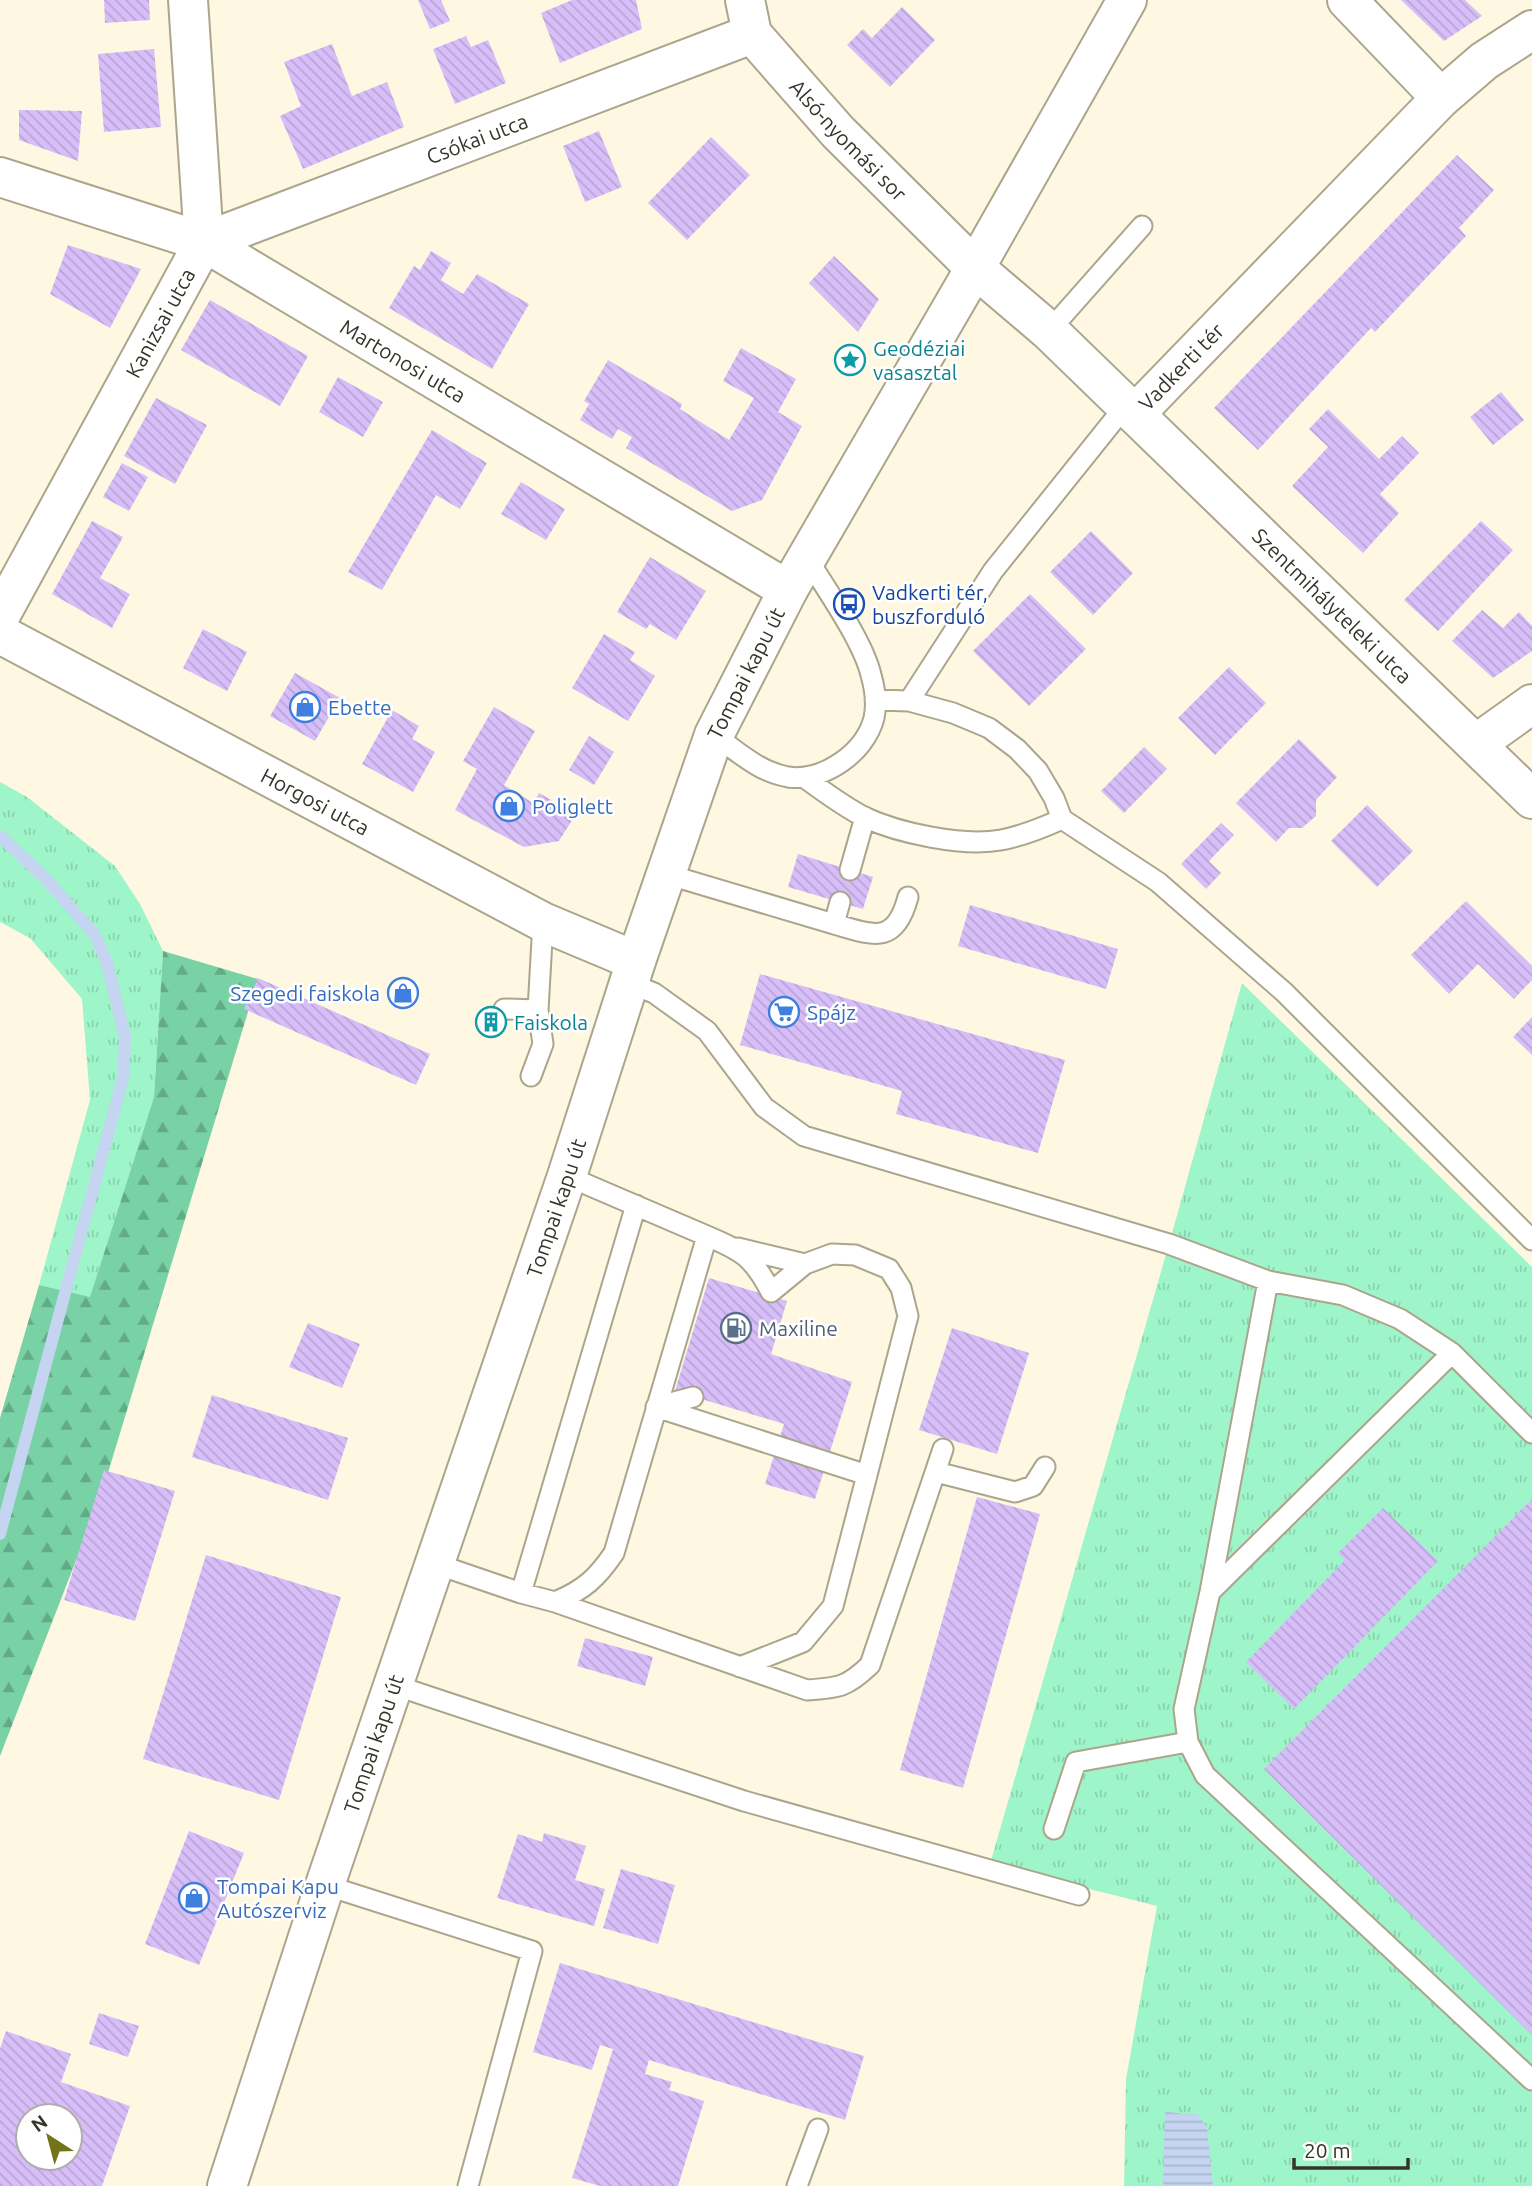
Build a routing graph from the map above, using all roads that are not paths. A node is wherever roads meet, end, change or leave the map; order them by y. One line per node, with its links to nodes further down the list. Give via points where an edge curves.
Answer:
1 (188, 0): 9 (street, Kanizsai utca)
2 (1128, 0): 10 (street)
3 (1347, 0): 6 (street)
4 (749, 17): 9 (street, Csókai utca); 10 (street, Alsó-nyomási sor, via 838,132)
5 (1532, 30): 6 (street, Vadkerti tér, via 1484,61)
6 (1441, 98): 12 (street, Vadkerti tér)
7 (0, 177): 9 (street, Martonosi utca)
8 (1142, 226): 11 (lane)
9 (204, 242): 14 (street, Martonosi utca); 15 (street, Kanizsai utca)
10 (975, 268): 11 (street, Vadkerti tér); 13 (street, Tompai kapu út)
11 (1049, 331): 12 (street, Vadkerti tér)
12 (1130, 410): 18 (lane, via 993,571); 21 (street, Szentmihályteleki utca)
13 (807, 558): 14 (street, Tompai kapu út); 17 (lane, via 865,655)
14 (788, 590): 20 (street, Tompai kapu út)
15 (0, 616)
16 (0, 634): 30 (street, Horgosi utca)
17 (876, 700): 18 (lane); 22 (lane, via 870,730 857,747 824,773)
18 (909, 702): 25 (lane, via 989,728 1017,749 1038,771)
19 (1532, 704): 21 (street)
20 (714, 735): 22 (lane, via 760,768); 27 (street, Tompai kapu út)
21 (1476, 744): 23 (street, Szentmihályteleki utca)
22 (805, 778): 24 (lane)
23 (1532, 799)
24 (865, 817): 25 (lane, via 914,835 998,841); 26 (lane)
25 (1062, 819): 39 (lane, via 1158,882 1284,992)
26 (850, 870)
27 (666, 874): 31 (lane); 32 (street, Tompai kapu út)
28 (908, 897): 31 (lane, via 903,916 888,931 872,935)
29 (840, 902): 31 (lane)
30 (543, 922): 32 (street, Horgosi utca); 34 (lane)
31 (834, 924)
32 (633, 972): 36 (street, Tompai kapu út); 42 (lane, via 707,1031 764,1107 804,1136 1169,1244)
33 (504, 1009): 34 (lane)
34 (538, 1010): 35 (lane, via 543,1044)
35 (531, 1076)
36 (567, 1176): 37 (lane); 51 (street, Tompai kapu út)
37 (636, 1205): 38 (lane); 53 (lane)
38 (707, 1236): 40 (lane); 45 (lane)
39 (1532, 1240)
40 (733, 1247): 41 (lane); 41 (lane, via 752,1261 771,1292)
41 (805, 1264): 50 (lane, via 832,1254 855,1255 889,1269 901,1288 908,1315)
42 (1268, 1281): 43 (lane, via 1343,1295 1400,1319); 52 (lane)
43 (1452, 1353): 46 (lane); 52 (lane)
44 (693, 1396): 45 (lane)
45 (656, 1407): 50 (lane); 54 (lane, via 614,1553 577,1593)
46 (1532, 1433)
47 (943, 1450): 49 (lane)
48 (1045, 1467): 49 (lane, via 1033,1486 1015,1492)
49 (936, 1472): 55 (lane, via 870,1665 856,1679 837,1688 807,1690)
50 (867, 1475): 55 (lane, via 833,1606 803,1642)
51 (436, 1563): 53 (lane); 56 (street, Tompai kapu út)
52 (1210, 1592): 57 (lane, via 1184,1709)
53 (521, 1593): 54 (lane)
54 (555, 1602): 55 (lane)
55 (740, 1667)
56 (394, 1685): 59 (street, Tompai kapu út); 60 (lane, via 744,1801)
57 (1188, 1742): 58 (lane, via 1076,1762); 61 (lane, via 1205,1775)
58 (1054, 1829)
59 (325, 1885): 63 (street, Tompai kapu út); 64 (lane, via 532,1951)
60 (1079, 1895)
61 (1532, 2080)
62 (818, 2129): 65 (lane)
63 (227, 2186)
64 (468, 2186)
65 (797, 2186)

